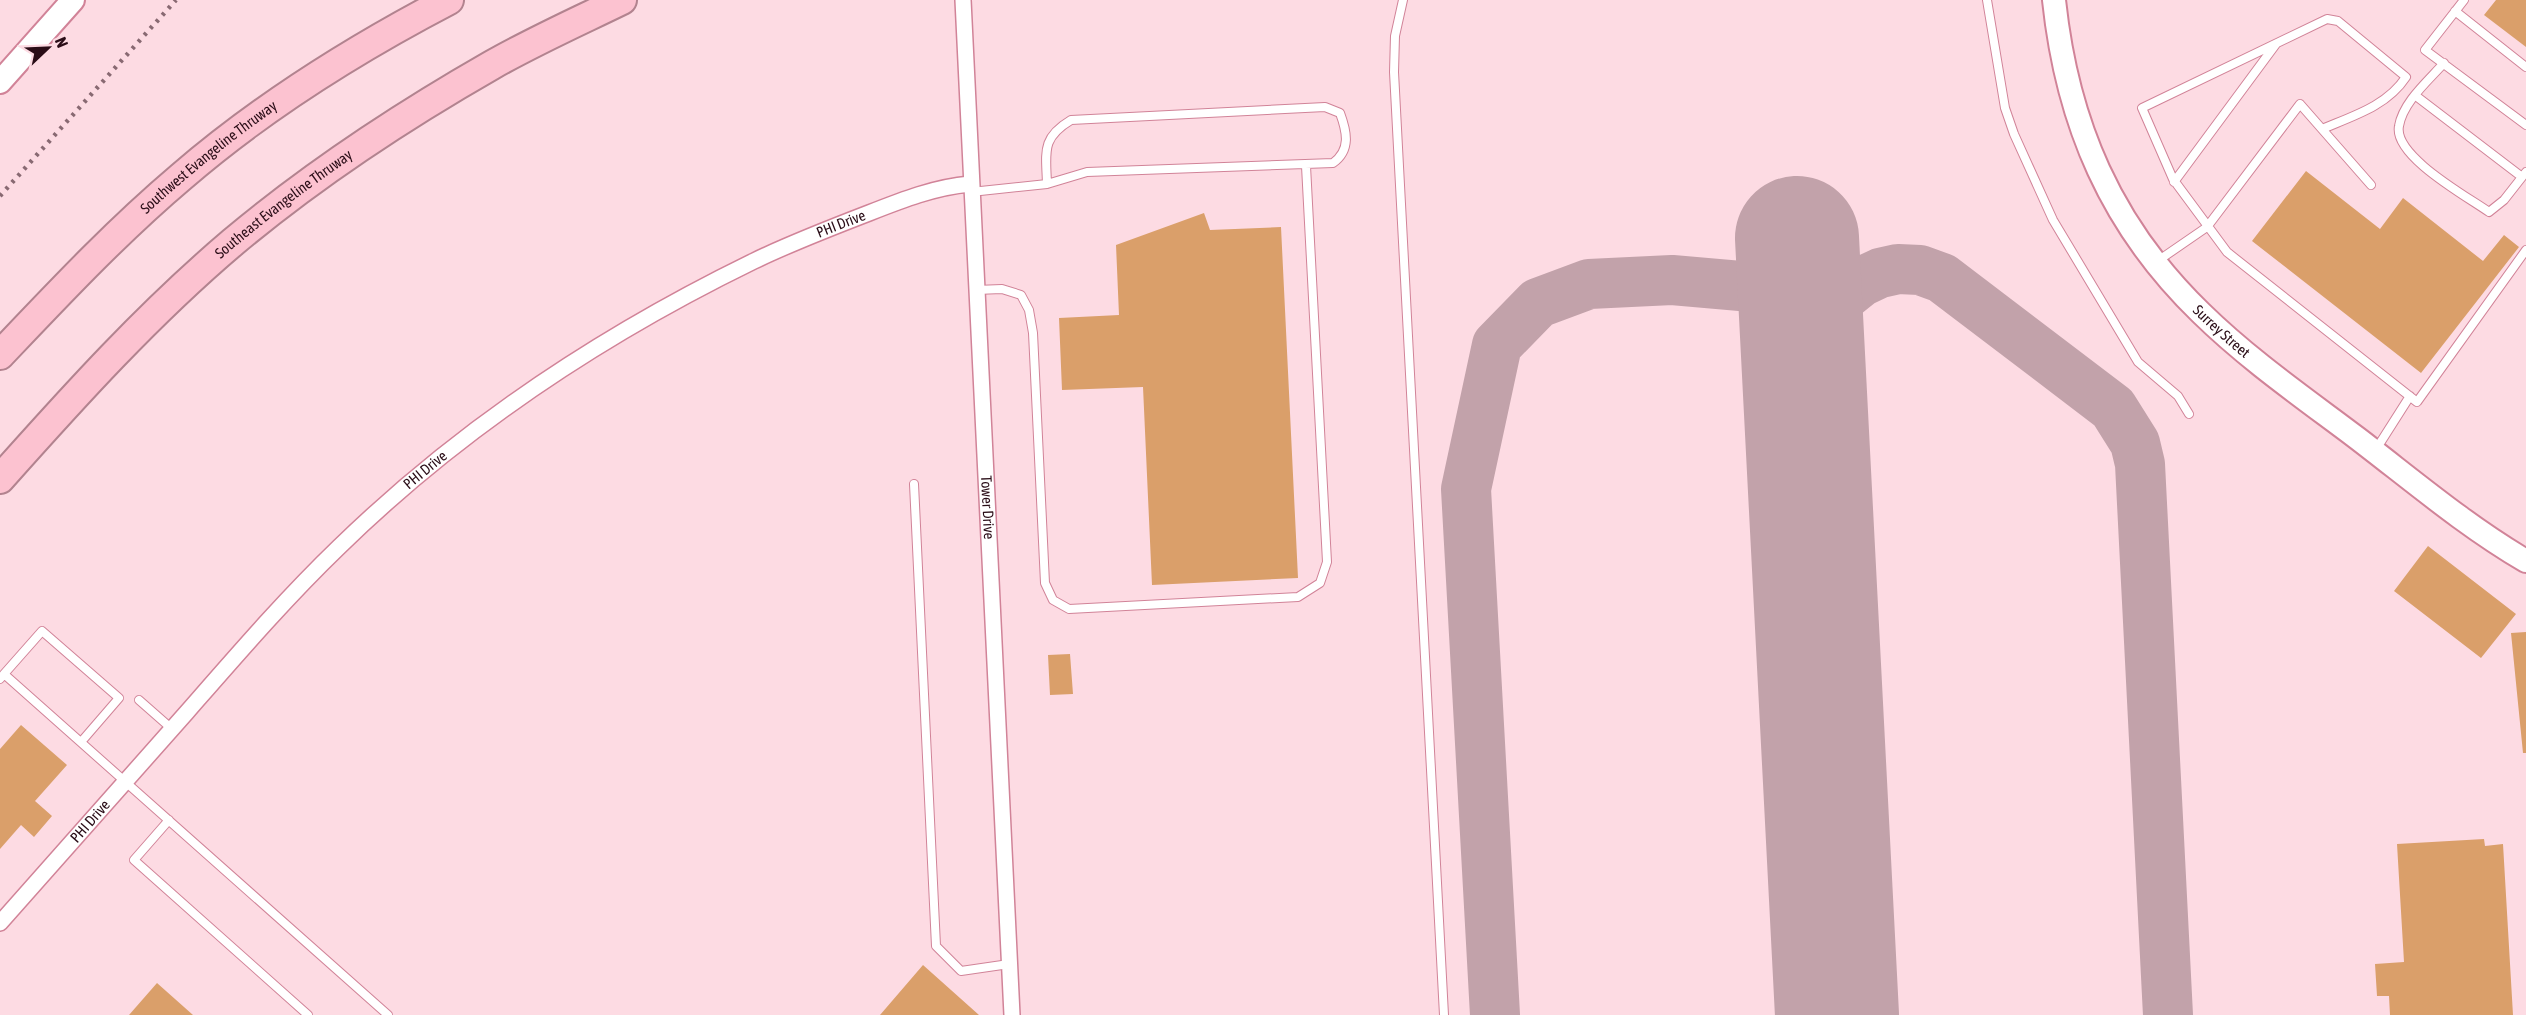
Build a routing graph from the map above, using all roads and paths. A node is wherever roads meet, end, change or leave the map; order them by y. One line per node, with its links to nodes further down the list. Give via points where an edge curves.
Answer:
1 (73, 0): 13 (street)
2 (449, 0): 27 (highway, Southwest Evangeline Thruway, via 352,53 255,119 182,176 93,259)
3 (622, 0): 31 (highway, Southeast Evangeline Thruway, via 494,64 416,110 260,221 146,323)
4 (963, 0): 22 (street, Tower Drive)
5 (1403, 0): 45 (lane, via 1395,36 1394,72)
6 (1987, 0): 29 (lane, via 2005,108 2053,220 2138,362 2178,396)
7 (2054, 0): 25 (street, Surrey Street, via 2060,54 2083,136 2100,176)
8 (2464, 0): 9 (lane)
9 (2456, 11): 11 (lane, via 2425,50); 12 (lane)
10 (2277, 43): 16 (lane, via 2327,19 2338,21 2406,77 2372,108); 19 (lane); 19 (lane, via 2142,108)
11 (2444, 63): 14 (lane); 15 (lane)
12 (2526, 66)
13 (0, 82)
14 (2416, 96): 18 (lane); 18 (lane, via 2398,128 2402,141 2423,167 2489,212)
15 (2526, 125)
16 (2322, 129): 21 (lane); 23 (lane, via 2300,104)
17 (1306, 166): 20 (lane, via 1088,172); 20 (lane, via 1333,164 1341,157 1348,135 1340,113 1325,107 1071,120 1054,130 1046,150); 26 (lane, via 1327,562 1320,583 1298,597 1069,609 1053,600 1045,583 1029,310 1021,295 1002,289)
18 (2524, 174)
19 (2174, 182): 23 (lane)
20 (1047, 184): 22 (lane)
21 (2371, 185)
22 (970, 188): 26 (street, Tower Drive); 36 (street, PHI Drive, via 947,186 797,240 700,287 568,363 422,473 340,546 277,610)
23 (2207, 227): 25 (lane); 28 (lane, via 2227,252)
24 (2526, 250): 28 (lane, via 2417,402)
25 (2155, 262): 30 (street, Surrey Street, via 2210,321)
26 (976, 290): 41 (street, Tower Drive)
27 (0, 355)
28 (2410, 396): 30 (lane)
29 (2188, 414)
30 (2374, 451): 33 (street, Surrey Street)
31 (0, 479)
32 (915, 484): 41 (lane, via 936,946 962,971)
33 (2526, 561)
34 (2, 676): 37 (lane); 37 (lane, via 42,631 119,698)
35 (139, 700): 36 (lane)
36 (172, 729): 38 (street, PHI Drive)
37 (81, 742): 38 (lane)
38 (126, 781): 39 (lane); 40 (street, PHI Drive)
39 (170, 820): 42 (lane, via 134,860); 43 (lane)
40 (0, 923)
41 (1009, 964): 44 (street, Tower Drive)
42 (308, 1015)
43 (388, 1015)
44 (1012, 1015)
45 (1444, 1015)

